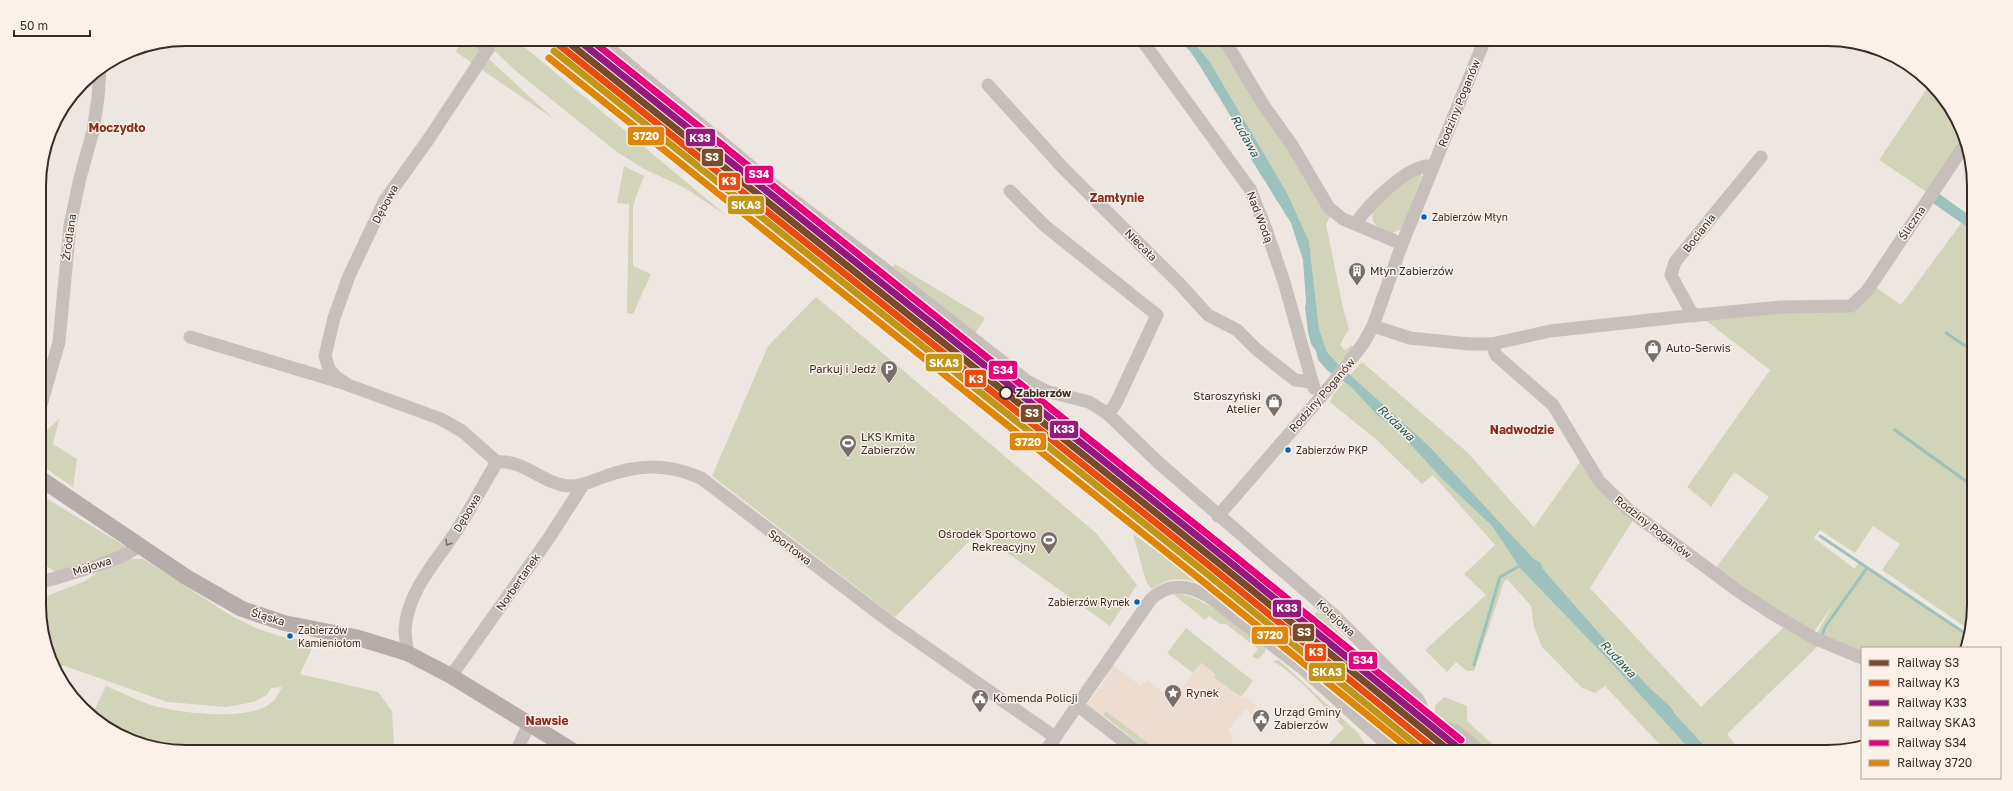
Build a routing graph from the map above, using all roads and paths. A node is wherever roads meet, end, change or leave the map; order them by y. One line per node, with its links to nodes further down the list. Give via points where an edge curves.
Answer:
1 (484, 46): 18 (street, Dębowa, via 488,49 385,200 357,257 334,318 326,356)
2 (606, 46): 24 (street, Kolejowa, via 772,184 1028,381 1046,391 1090,402)
3 (1146, 46): 20 (street, Nad Wodą, via 1250,189 1284,282)
4 (1228, 46): 12 (street, via 1329,208 1342,219)
5 (1482, 46): 10 (street, Rodziny Poganów)
6 (99, 77): 22 (street, Źródlana, via 93,131 70,225 59,342)
7 (988, 85): 20 (street, Niecała, via 1064,169 1208,315 1237,330 1256,350 1295,380)
8 (1962, 149): 14 (street, Śliczna, via 1867,291 1851,306 1781,307)
9 (1761, 157): 14 (street, Bociania, via 1675,262 1671,275)
10 (1433, 166): 12 (street, via 1423,166 1408,174 1375,199); 13 (street, Rodziny Poganów)
11 (1010, 191): 24 (street, via 1045,226 1157,315 1116,403)
12 (1355, 224): 13 (street)
13 (1402, 244): 15 (street, Rodziny Poganów)
14 (1695, 316): 17 (street, via 1550,331)
15 (1373, 326): 17 (street, via 1410,338); 23 (street, Rodziny Poganów, via 1358,354)
16 (190, 336): 19 (street)
17 (1492, 344): 32 (street, Rodziny Poganów, via 1496,355 1553,405 1599,481 1629,510 1773,614 1814,638)
18 (329, 369): 19 (street); 21 (street)
19 (308, 373): 21 (street)
20 (1311, 382): 23 (street, Nad Wodą)
21 (348, 385): 25 (street, via 440,419 462,431)
22 (46, 388)
23 (1323, 394): 28 (street, Rodziny Poganów)
24 (1108, 414): 28 (street, Kolejowa)
25 (497, 462): 27 (street, Sportowa, via 504,461 527,468 569,486); 31 (street, Dębowa, one-way to 31, via 461,523 422,578 409,610 405,629)
26 (46, 482): 29 (main road, Śląska)
27 (582, 485): 33 (street, Norbertanek, via 549,538); 39 (street, Sportowa, via 634,468 664,466 701,478)
28 (1218, 516): 35 (street, Kolejowa, via 1320,602 1376,656 1417,698 1423,708)
29 (140, 545): 30 (street, Majowa, via 133,552 118,558); 31 (main road, Śląska, via 186,577 242,609 284,623 355,637)
30 (46, 581)
31 (407, 653): 33 (main road, Śląska)
32 (1861, 658)
33 (451, 676): 36 (main road, Śląska)
34 (1077, 705): 40 (street); 41 (street); 42 (street, via 1151,599 1166,588 1182,586 1198,590 1220,605 1301,667 1379,737)
35 (1424, 720): 43 (street, via 1420,730); 44 (street, via 1456,731)
36 (529, 724): 37 (street); 38 (main road, Śląska)
37 (519, 745)
38 (564, 745)
39 (1052, 745)
40 (1054, 745)
41 (1129, 745)
42 (1394, 745)
43 (1402, 745)
44 (1473, 745)

